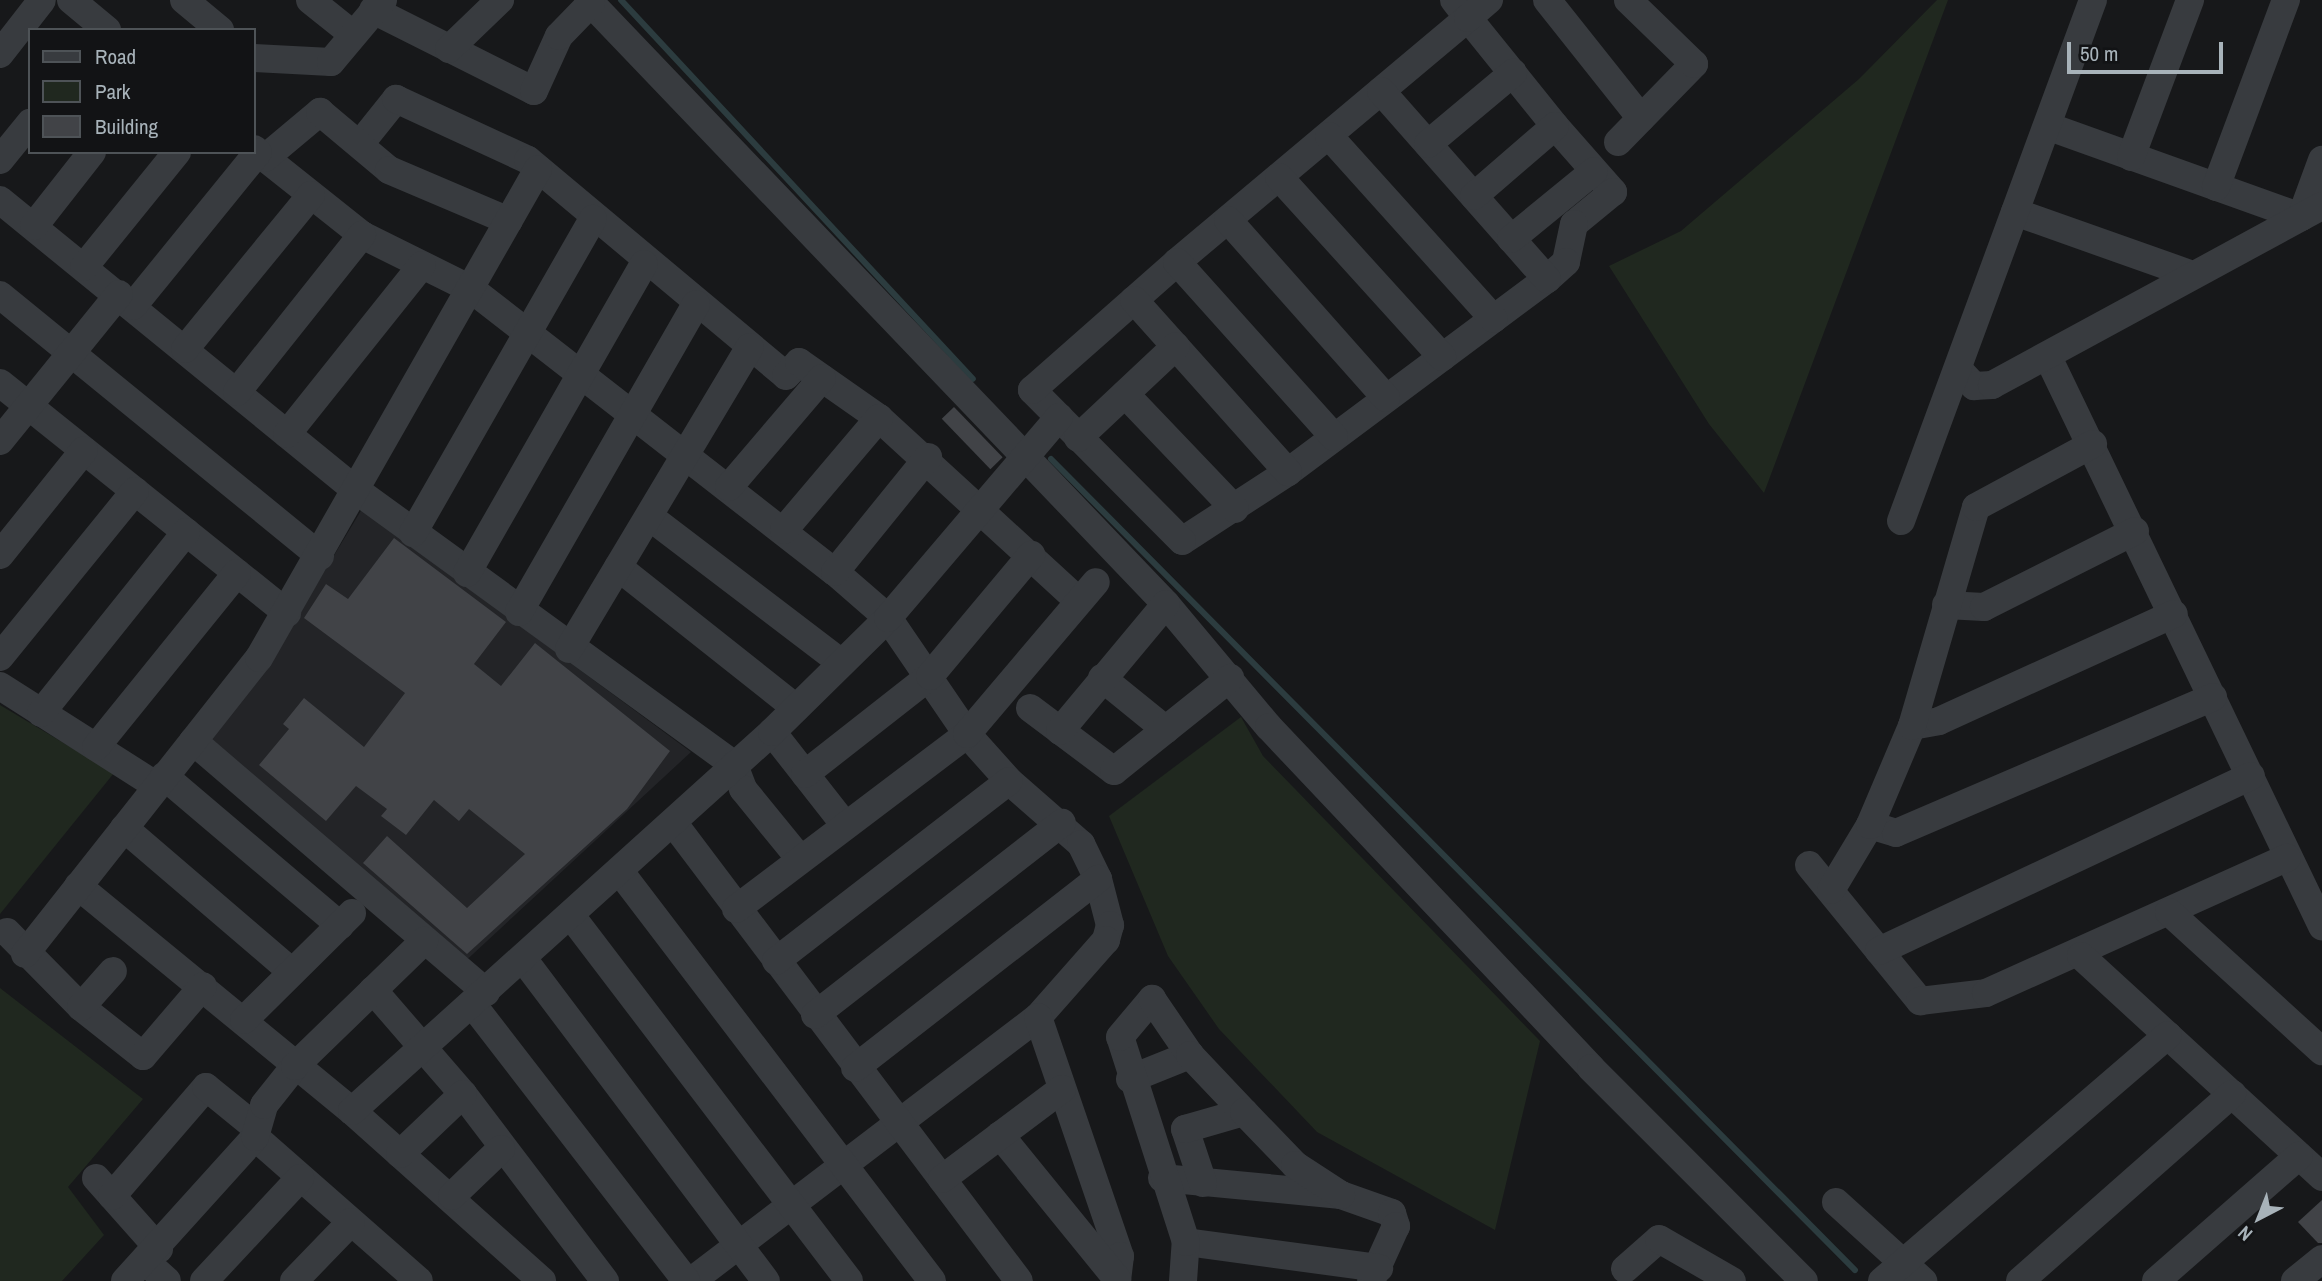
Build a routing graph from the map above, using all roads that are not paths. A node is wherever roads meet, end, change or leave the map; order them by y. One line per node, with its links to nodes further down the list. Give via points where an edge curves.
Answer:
1 (42, 0): 18 (street)
2 (71, 0): 14 (street)
3 (184, 0): 15 (street)
4 (310, 0): 16 (street)
5 (500, 0): 17 (street)
6 (1628, 0): 22 (street, via 1694,64)
7 (2093, 0): 25 (street)
8 (2190, 0): 33 (street)
9 (2286, 0): 39 (street)
10 (589, 2): 17 (street, via 559,36 534,91); 88 (street)
11 (378, 5): 16 (street); 17 (street)
12 (1470, 6): 20 (street); 21 (street)
13 (1563, 7): 22 (street)
14 (104, 28)
15 (217, 28)
16 (351, 33): 19 (street, via 331,62)
17 (449, 49)
18 (0, 54)
19 (256, 58)
20 (1513, 73): 24 (street); 29 (street)
21 (1381, 91): 26 (street); 29 (street)
22 (1641, 118): 27 (street)
23 (28, 125): 34 (street)
24 (1555, 126): 37 (street); 41 (street)
25 (2046, 126): 33 (street); 43 (street)
26 (1329, 136): 38 (street); 62 (street)
27 (1618, 142)
28 (360, 144): 30 (street, via 320,112); 36 (street, via 396,99); 47 (street, via 389,170)
29 (1428, 144): 41 (street)
30 (259, 153): 40 (street); 59 (street)
31 (90, 154): 48 (street)
32 (175, 154): 54 (street)
33 (2131, 156): 39 (street)
34 (0, 160)
35 (2322, 160): 44 (street)
36 (538, 169): 45 (street); 47 (street)
37 (1594, 171): 50 (street); 56 (street, via 1613,192 1574,224 1566,262)
38 (1279, 177): 46 (street); 68 (street)
39 (2216, 187): 44 (street)
40 (311, 195): 49 (street); 66 (street)
41 (1474, 196): 50 (street)
42 (0, 200): 48 (street)
43 (2015, 212): 55 (street); 70 (street)
44 (2311, 212): 55 (street)
45 (593, 219): 52 (street); 63 (street)
46 (1228, 220): 51 (street); 76 (street)
47 (509, 221): 57 (street)
48 (34, 226): 54 (street)
49 (362, 235): 53 (street); 74 (street)
50 (1511, 239): 56 (street)
51 (1177, 262): 60 (street); 82 (street)
52 (645, 264): 61 (street); 71 (street)
53 (422, 265): 57 (street); 81 (street)
54 (84, 267): 59 (street)
55 (2190, 274): 69 (street)
56 (1547, 279): 62 (street)
57 (471, 289): 63 (street); 92 (street)
58 (0, 295): 67 (street)
59 (126, 300): 66 (street); 67 (street)
60 (1134, 300): 64 (street); 79 (street, via 1032,390)
61 (696, 304): 65 (street); 78 (street)
62 (1494, 319): 68 (street)
63 (528, 332): 71 (street); 101 (street)
64 (1176, 346): 75 (street); 90 (street)
65 (750, 347): 72 (street, via 786,376 799,362); 87 (street)
66 (185, 349): 74 (street)
67 (71, 353): 77 (street); 104 (street)
68 (1442, 357): 76 (street)
69 (2048, 357): 70 (street, via 1984,387); 85 (street)
70 (1960, 372): 97 (street)
71 (582, 373): 78 (street); 108 (street)
72 (822, 378): 80 (street); 91 (street)
73 (0, 383): 77 (street)
74 (237, 392): 81 (street)
75 (1125, 394): 83 (street); 95 (street)
76 (1387, 398): 82 (street)
77 (28, 406): 84 (street); 86 (street)
78 (633, 412): 87 (street); 111 (street)
79 (1059, 417): 83 (street); 88 (street)
80 (879, 418): 89 (street); 98 (street)
81 (287, 433): 92 (street)
82 (1334, 437): 90 (street)
83 (1078, 439): 95 (street, via 1182,541)
84 (0, 440)
85 (2094, 444): 99 (street); 110 (street, via 1976,507)
86 (83, 450): 93 (street); 102 (street)
87 (686, 454): 91 (street); 96 (street)
88 (1023, 454): 94 (street); 109 (street)
89 (928, 457): 94 (street); 106 (street)
90 (1288, 472): 95 (street)
91 (729, 487): 98 (street)
92 (356, 490): 101 (street); 104 (street)
93 (135, 491): 100 (street); 116 (street)
94 (981, 506): 103 (street); 114 (street)
95 (1235, 509)
96 (650, 517): 105 (street); 117 (street)
97 (1901, 521)
98 (784, 530): 106 (street)
99 (2135, 531): 110 (street, via 1984,607); 113 (street)
100 (186, 532): 107 (street); 125 (street)
101 (413, 533): 108 (street)
102 (0, 555)
103 (1031, 555): 118 (street); 130 (street, via 1088,592)
104 (320, 556): 112 (street)
105 (618, 567): 115 (street); 123 (street)
106 (835, 572): 114 (street)
107 (237, 573): 112 (street); 132 (street)
108 (467, 573): 111 (street)
109 (1166, 604): 119 (street); 120 (street)
110 (1946, 605): 126 (street)
111 (519, 612): 115 (street)
112 (287, 613): 131 (street)
113 (2174, 614): 122 (street); 126 (street, via 1939,721)
114 (888, 618): 117 (street); 118 (street)
115 (569, 649): 133 (street)
116 (0, 657)
117 (840, 662): 123 (street)
118 (930, 676): 130 (street); 134 (street)
119 (1102, 678): 127 (street); 128 (street)
120 (1230, 678): 127 (street); 222 (street, via 1269,727 1591,1068)
121 (0, 686): 125 (street)
122 (2213, 696): 135 (street); 141 (street, via 1896,833)
123 (796, 708): 129 (street)
124 (1030, 708): 128 (street)
125 (41, 713): 132 (street)
126 (1912, 726): 141 (street)
127 (1166, 730): 128 (street, via 1114,771)
128 (1060, 731)
129 (772, 732): 133 (street); 134 (street)
130 (967, 734): 137 (street); 140 (street)
131 (193, 741): 136 (street); 150 (street)
132 (96, 747): 136 (street)
133 (734, 765): 139 (street); 144 (street, via 743,789)
134 (804, 774): 140 (street)
135 (2251, 776): 143 (street); 157 (street)
136 (160, 781): 142 (street); 155 (street)
137 (1009, 781): 138 (street); 160 (street)
138 (1062, 824): 147 (street, via 1082,844); 167 (street)
139 (675, 825): 146 (street); 152 (street)
140 (845, 825): 144 (street)
141 (1870, 825): 149 (street)
142 (124, 828): 148 (street); 162 (street)
143 (2287, 858): 151 (street); 153 (street)
144 (800, 859): 152 (street)
145 (1808, 865): 149 (street)
146 (621, 873): 154 (street); 188 (street)
147 (1098, 879): 168 (street, via 1110,925 1106,940); 175 (street)
148 (78, 886): 163 (street); 166 (street, via 16,943)
149 (1831, 890): 157 (street)
150 (369, 896): 155 (street); 156 (street)
151 (2318, 905)
152 (736, 909): 160 (street)
153 (2169, 912): 158 (street); 172 (street)
154 (572, 916): 159 (street); 197 (street)
155 (340, 925): 162 (street)
156 (424, 942): 164 (street); 165 (street)
157 (1879, 951): 158 (street, via 1920,1001 1986,993)
158 (2081, 956): 170 (street)
159 (524, 960): 165 (street); 200 (street)
160 (776, 961): 167 (street)
161 (113, 971): 166 (street)
162 (292, 972): 169 (street)
163 (203, 986): 166 (street, via 142,1056); 169 (street)
164 (373, 990): 171 (street); 174 (street)
165 (480, 999): 171 (street); 215 (street)
166 (81, 1007)
167 (815, 1014): 175 (street)
168 (1038, 1017): 177 (street); 182 (street)
169 (244, 1020): 174 (street)
170 (2168, 1035): 179 (street); 204 (street)
171 (425, 1047): 178 (street); 180 (street)
172 (2322, 1051)
173 (1190, 1055): 176 (street); 176 (street, via 1152,999 1121,1031); 181 (street)
174 (295, 1066): 180 (street); 183 (street)
175 (855, 1068): 182 (street)
176 (1130, 1079): 191 (street)
177 (1062, 1089): 184 (street); 207 (street, via 1120,1256)
178 (463, 1094): 185 (street); 186 (street)
179 (2232, 1094): 187 (street); 224 (street)
180 (352, 1111): 186 (street)
181 (1244, 1112): 193 (street, via 1185,1129); 194 (street, via 1295,1165)
182 (898, 1123): 188 (street); 192 (street)
183 (254, 1132): 190 (street); 201 (street); 201 (street, via 206,1087 104,1187)
184 (1000, 1135): 192 (street); 207 (street)
185 (501, 1149): 195 (street); 214 (street)
186 (401, 1154): 195 (street)
187 (2299, 1156): 189 (street); 225 (street)
188 (841, 1165): 197 (street); 219 (street)
189 (2322, 1177)
190 (300, 1178): 198 (street); 211 (street)
191 (1162, 1178): 193 (street); 199 (street)
192 (942, 1179): 220 (street)
193 (1203, 1183): 194 (street)
194 (1341, 1195): 206 (street, via 1397,1218)
195 (452, 1196): 213 (street)
196 (1836, 1202): 204 (street)
197 (790, 1205): 200 (street); 218 (street)
198 (351, 1222): 205 (street); 212 (street)
199 (1186, 1242): 206 (street); 221 (street)
200 (738, 1245): 216 (street); 217 (street)
201 (153, 1255): 209 (street); 210 (street)
202 (2322, 1259): 226 (street)
203 (1625, 1269): 208 (street, via 1659,1239)
204 (1914, 1272): 223 (street)
205 (401, 1275)
206 (1375, 1275)
207 (1117, 1280)
208 (1728, 1280)
209 (125, 1281)
210 (167, 1281)
211 (204, 1281)
212 (295, 1281)
213 (542, 1281)
214 (605, 1281)
215 (686, 1281)
216 (692, 1281)
217 (766, 1281)
218 (849, 1281)
219 (932, 1281)
220 (1019, 1281)
221 (1183, 1281)
222 (1804, 1281)
223 (1882, 1281)
224 (2020, 1281)
225 (2156, 1281)
226 (2295, 1281)

